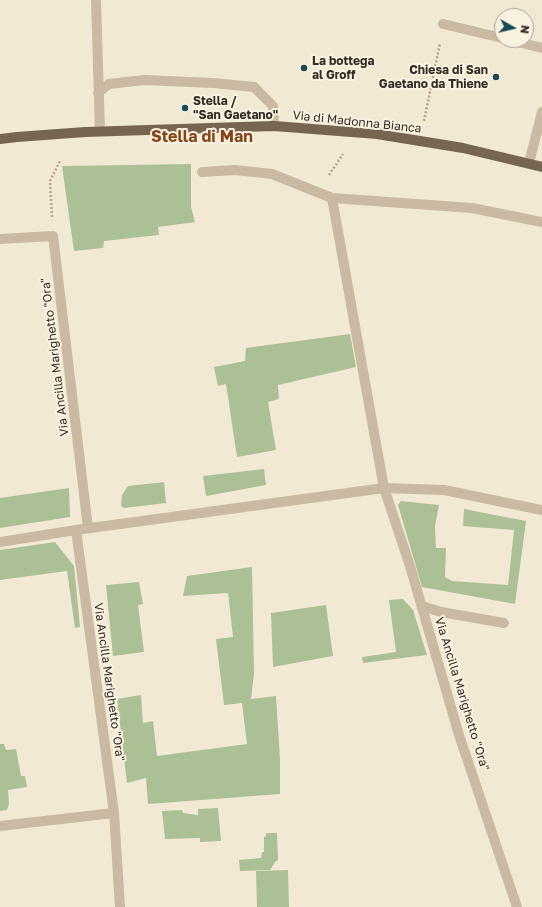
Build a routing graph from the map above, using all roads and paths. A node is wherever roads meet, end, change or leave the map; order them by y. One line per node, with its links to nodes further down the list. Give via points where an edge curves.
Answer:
1 (96, 0): 4 (street)
2 (443, 24): 3 (street); 6 (path)
3 (494, 36)
4 (98, 93): 7 (street, via 109,84 144,80 254,87 273,106); 8 (street)
5 (542, 112): 11 (street)
6 (424, 121)
7 (274, 126): 8 (main road, Via di Madonna Bianca); 11 (main road, Via di Madonna Bianca, via 377,134 464,148)
8 (100, 131): 9 (main road, Via di Madonna Bianca)
9 (0, 139)
10 (60, 161): 16 (path, via 50,181)
11 (529, 164): 12 (main road, Via di Madonna Bianca)
12 (542, 167)
13 (202, 172): 14 (street, via 235,170 272,174)
14 (332, 198): 15 (street, via 472,208); 18 (street, Via Ancilla Marighetto "Ora")
15 (542, 222)
16 (53, 236): 17 (street); 20 (street, Via Ancilla Marighetto "Ora")
17 (0, 238)
18 (384, 488): 19 (street, via 444,490); 20 (street); 23 (street, Via Ancilla Marighetto "Ora")
19 (542, 510)
20 (88, 528): 21 (street)
21 (76, 530): 22 (street); 25 (street, Via Ancilla Marighetto "Ora")
22 (0, 542)
23 (422, 606): 24 (street); 28 (street, Via Ancilla Marighetto "Ora", via 459,735)
24 (504, 623)
25 (114, 813): 26 (street); 27 (street, Via Ancilla Marighetto "Ora")
26 (0, 826)
27 (120, 907)
28 (517, 907)

